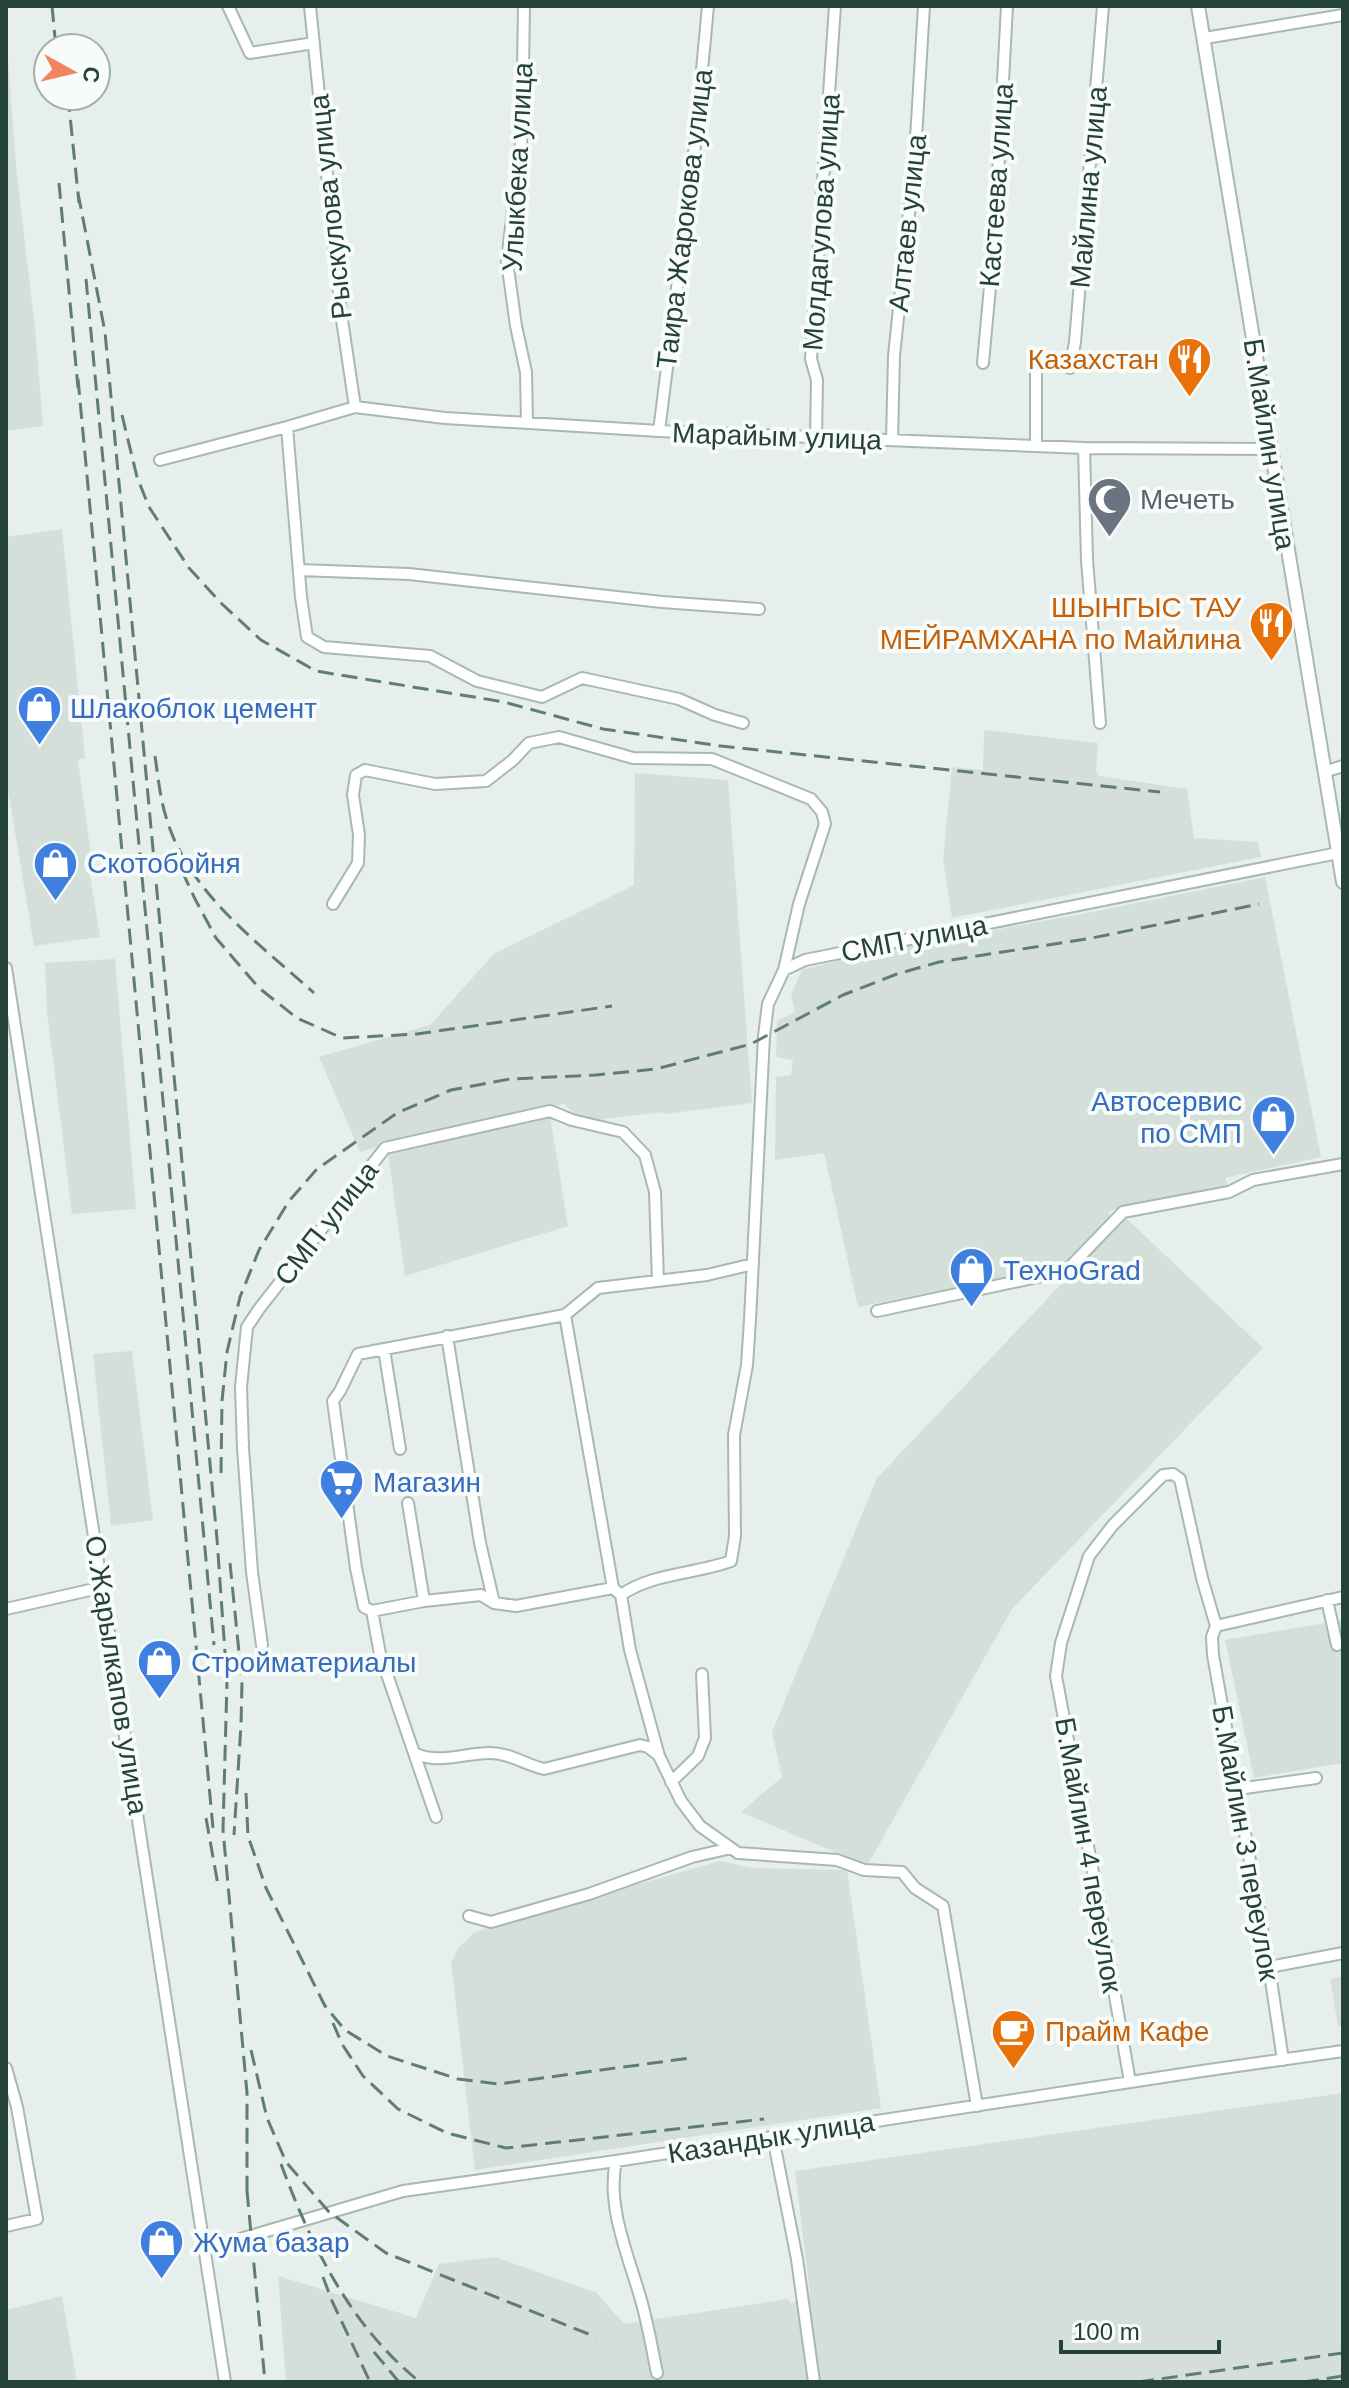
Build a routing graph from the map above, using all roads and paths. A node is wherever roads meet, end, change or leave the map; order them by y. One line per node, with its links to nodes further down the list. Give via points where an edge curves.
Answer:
1 (228, 6): 12 (street, via 250,53)
2 (310, 6): 12 (street, Рыскулова улица)
3 (524, 6): 17 (street, Улыкбека улица, via 522,134 507,261 526,372)
4 (708, 6): 19 (street, Таира Жарокова улица)
5 (835, 6): 20 (street, Молдагулова улица, via 811,359 817,380)
6 (924, 6): 21 (street, Алтаев улица, via 894,356)
7 (1007, 6): 13 (street, Кастеева улица)
8 (1103, 6): 15 (street, Майлина улица)
9 (1198, 6): 11 (street, Б.Майлин улица)
10 (1343, 15): 11 (street)
11 (1205, 38): 24 (street, Б.Майлин улица)
12 (314, 43): 16 (street, Рыскулова улица)
13 (983, 363)
14 (1036, 368): 22 (street)
15 (1070, 368)
16 (355, 407): 17 (street, Марайым улица); 18 (street, Марайым улица)
17 (527, 423): 19 (street, Марайым улица)
18 (287, 427): 25 (street, Марайым улица); 26 (street)
19 (659, 431): 20 (street, Марайым улица)
20 (816, 437): 21 (street, Марайым улица)
21 (892, 440): 22 (street, Марайым улица)
22 (1036, 446): 23 (street, Марайым улица)
23 (1084, 448): 24 (street, Марайым улица); 29 (street)
24 (1271, 449): 31 (street, Б.Майлин улица)
25 (160, 460)
26 (299, 570): 27 (street, via 409,574); 28 (street, via 307,637 324,647 430,656 477,681 542,697 582,678 679,699)
27 (759, 609)
28 (743, 723)
29 (1100, 723)
30 (1343, 766): 31 (street)
31 (1324, 772): 32 (street, Б.Майлин улица)
32 (1338, 853): 33 (street, Б.Майлин улица); 36 (street, СМП улица, via 805,960)
33 (1343, 882)
34 (333, 904): 36 (street, via 358,863 353,795 356,775 365,770 435,784 486,781 529,743 559,737 633,758 712,759 811,799 822,812 825,824)
35 (6, 968): 46 (street, О.Жарылкапов улица)
36 (784, 970): 38 (street, via 768,1004 764,1036)
37 (1343, 1164): 40 (street, via 1123,1212 1066,1271)
38 (753, 1264): 39 (street); 47 (street, via 747,1365 734,1435 731,1561)
39 (658, 1281): 41 (street, via 598,1288); 55 (street, СМП улица, via 655,1192 645,1155 623,1132 550,1111 385,1148 247,1327 241,1387 243,1448)
40 (877, 1311)
41 (565, 1315): 42 (street); 47 (street)
42 (447, 1336): 43 (street); 51 (street)
43 (384, 1349): 44 (street); 53 (street, via 358,1354 333,1401 356,1568 364,1607)
44 (400, 1449)
45 (408, 1503): 50 (street)
46 (103, 1587): 52 (street); 77 (street, О.Жарылкапов улица)
47 (617, 1592): 51 (street, via 516,1606); 60 (street)
48 (1343, 1597): 49 (street)
49 (1327, 1600): 54 (street); 56 (street)
50 (424, 1601): 51 (street, via 481,1595); 53 (street)
51 (494, 1603)
52 (6, 1609)
53 (372, 1611): 59 (street, via 380,1654)
54 (1216, 1626): 58 (street, Б.Майлин 3 переулок, via 1180,1479 1163,1475 1089,1556); 63 (street, Б.Майлин 3 переулок, via 1213,1655)
55 (262, 1645)
56 (1337, 1645)
57 (702, 1674): 62 (street, via 705,1738 698,1756)
58 (1056, 1676): 72 (street, Б.Майлин 4 переулок)
59 (414, 1753): 60 (street, via 442,1759 510,1755 544,1769 640,1745); 64 (street)
60 (659, 1756): 62 (street)
61 (1316, 1778): 63 (street)
62 (671, 1782): 65 (street, via 700,1826)
63 (1238, 1789): 68 (street, Б.Майлин 3 переулок)
64 (436, 1817)
65 (734, 1850): 66 (street, via 692,1857 491,1922); 73 (street, via 902,1872 915,1888 943,1906)
66 (469, 1916)
67 (1343, 1953): 68 (street)
68 (1269, 1967): 70 (street, Б.Майлин 3 переулок)
69 (1343, 2051): 70 (street, Казандык улица)
70 (1283, 2060): 72 (street, Казандык улица)
71 (6, 2068): 76 (street, via 37,2219)
72 (1130, 2082): 73 (street, Казандык улица)
73 (977, 2106): 74 (street, Казандык улица)
74 (773, 2137): 75 (street, Казандык улица); 80 (street)
75 (616, 2161): 77 (street, Казандык улица, via 403,2191); 78 (street, via 620,2231)
76 (6, 2226)
77 (206, 2249): 79 (street, О.Жарылкапов улица)
78 (657, 2373)
79 (225, 2382)
80 (814, 2382)

